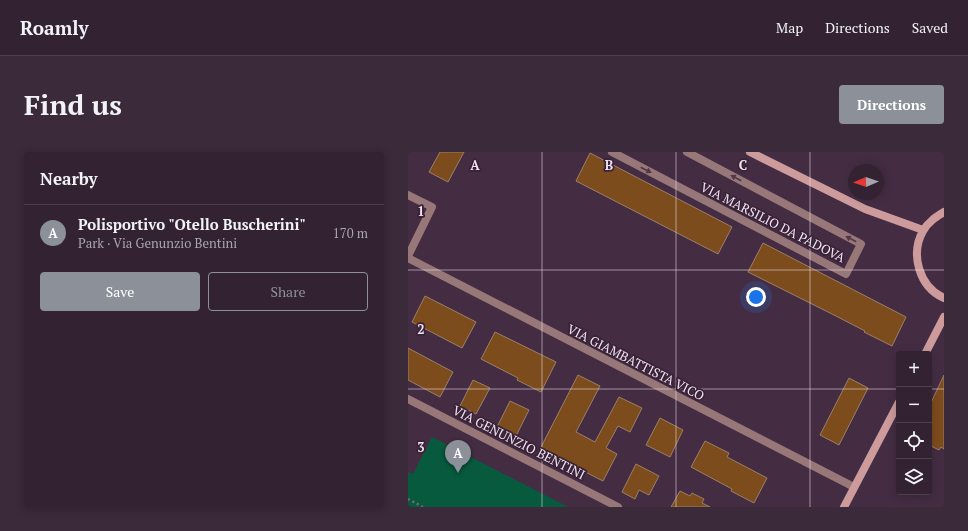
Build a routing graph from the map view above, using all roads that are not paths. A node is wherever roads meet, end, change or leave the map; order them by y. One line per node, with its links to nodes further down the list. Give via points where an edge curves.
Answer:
1 (612, 152): 2 (street, VIA MARSILIO DA PADOVA, one-way to 2, via 846,274 861,244)
2 (687, 152)
3 (750, 152): 6 (street, via 865,209)
4 (408, 195): 7 (street, via 432,207)
5 (944, 212): 6 (street)
6 (923, 230): 8 (street, via 916,259 920,273 928,286)
7 (408, 257): 13 (street, VIA GIAMBATTISTA VICO)
8 (944, 298)
9 (944, 317): 10 (street)
10 (927, 351)
11 (408, 399): 14 (street, VIA GENUNZIO BENTINI)
12 (896, 408): 13 (street)
13 (854, 487): 15 (street)
14 (618, 507)
15 (844, 507)

